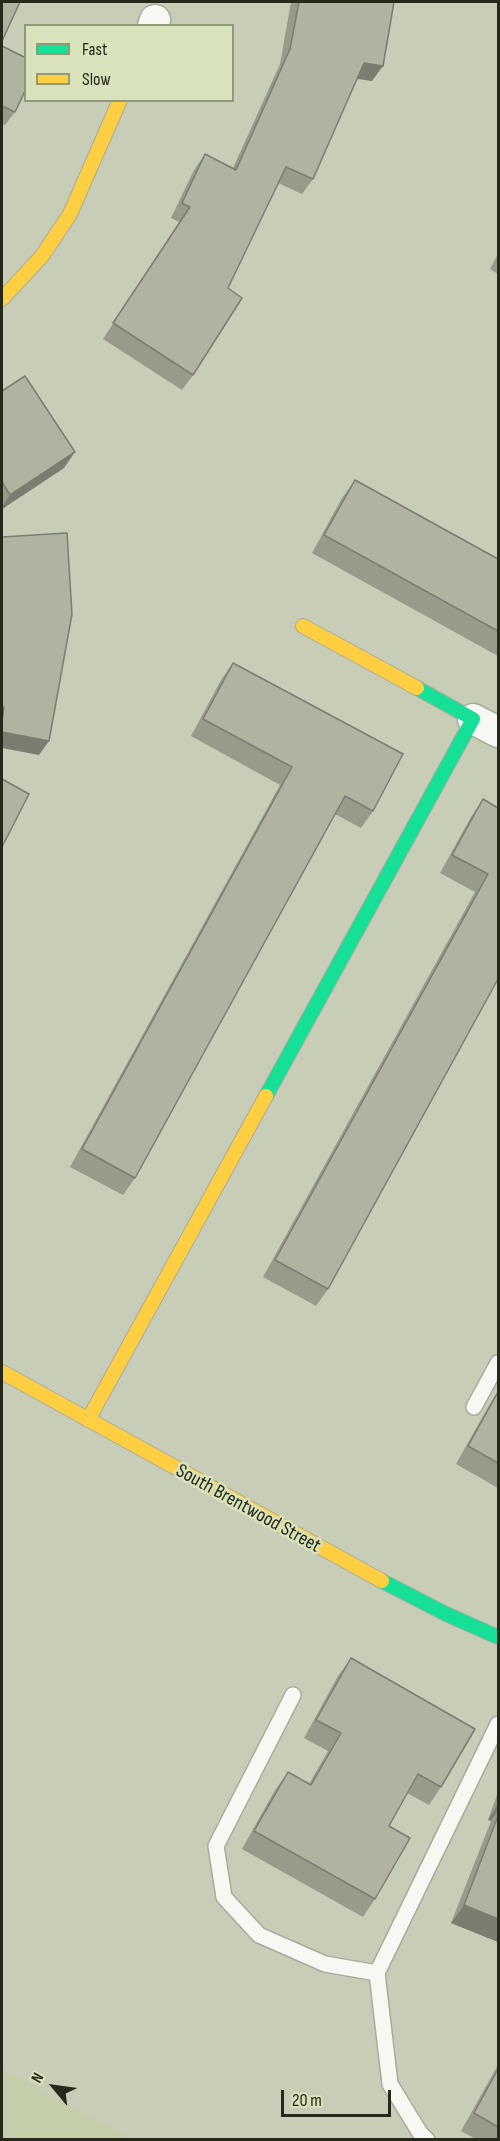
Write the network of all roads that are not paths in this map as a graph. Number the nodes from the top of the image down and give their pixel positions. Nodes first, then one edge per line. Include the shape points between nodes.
1 (119, 102) edge
2 (2, 299) edge
3 (303, 626) dead end
4 (486, 725) edge
5 (498, 1363) edge
6 (2, 1372) edge
7 (474, 1407) dead end
8 (88, 1420) junction
9 (498, 1637) edge
10 (293, 1695) dead end
11 (498, 1724) edge
12 (377, 1973) junction
13 (427, 2139) edge

1 - 2 street via 70,214 42,256
3 - 4 street
4 - 8 street
5 - 7 lane
6 - 8 street, South Brentwood Street
8 - 9 street, South Brentwood Street via 327,1552
10 - 12 lane via 216,1846 224,1897 259,1935 325,1965
11 - 12 lane
12 - 13 lane via 390,2084

